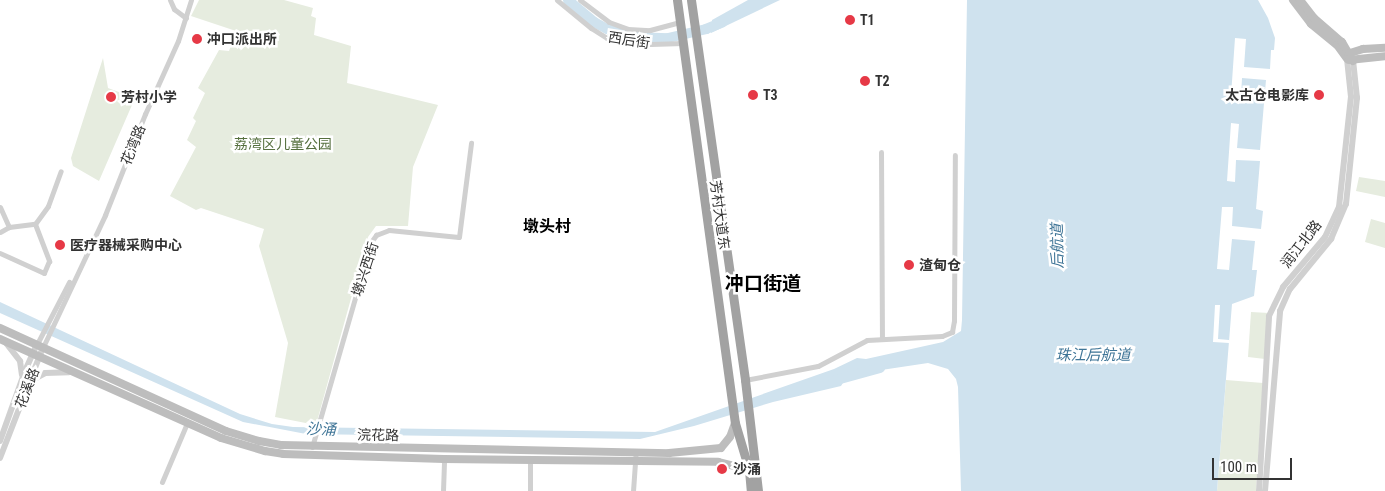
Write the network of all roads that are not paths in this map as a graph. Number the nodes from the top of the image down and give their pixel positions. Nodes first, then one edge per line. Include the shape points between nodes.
1 (170, 0) edge
2 (191, 0) edge
3 (557, 0) edge
4 (580, 0) edge
5 (677, 0) edge
6 (691, 0) edge
7 (1293, 0) edge
8 (1300, 0) edge
9 (186, 18) junction
10 (682, 34) junction
11 (1385, 48) edge
12 (1385, 56) edge
13 (1350, 58) junction
14 (471, 143) dead end
15 (881, 152) dead end
16 (955, 155) dead end
17 (61, 171) dead end
18 (0, 207) edge
19 (35, 224) junction
20 (9, 227) junction
21 (0, 232) edge
22 (0, 253) edge
23 (76, 271) junction
24 (0, 328) edge
25 (0, 339) edge
26 (882, 339) junction
27 (42, 342) junction
28 (36, 355) junction
29 (74, 372) junction
30 (22, 380) junction
31 (745, 380) junction
32 (28, 383) junction
33 (735, 420) junction
34 (187, 423) junction
35 (0, 440) edge
36 (313, 443) junction
37 (702, 450) junction
38 (636, 452) junction
39 (0, 458) edge
40 (444, 459) junction
41 (530, 461) junction
42 (636, 461) junction
43 (704, 462) junction
44 (749, 470) junction
45 (162, 482) dead end
46 (443, 491) edge
47 (530, 491) edge
48 (633, 491) edge
49 (751, 491) edge
50 (759, 491) edge
51 (1259, 491) edge
52 (1265, 491) edge

1 - 9 street via 177,12
2 - 9 street
3 - 10 street, 西后街 via 606,38 650,44
4 - 10 street via 609,22 628,29
5 - 10 highway, 芳村大道东
6 - 31 highway, 芳村大道东
7 - 13 main road via 1311,24
8 - 13 main road via 1314,18 1342,42
9 - 23 street, 花湾路 via 104,215
10 - 33 highway, 芳村大道东
11 - 13 main road via 1373,48
12 - 13 main road
13 - 51 street, 润江北路 via 1352,97 1339,207 1328,233 1283,287 1269,316
13 - 52 street, 润江北路 via 1357,98 1346,204 1331,239 1290,289 1280,311
14 - 36 street, 墩兴西街 via 459,237 389,230 376,235 371,242
15 - 26 street
16 - 26 street via 952,332 942,336
17 - 19 street via 48,206
18 - 20 street
19 - 20 street
19 - 22 street via 49,261 44,273
20 - 21 street
23 - 27 street, 花湾路 via 53,325
23 - 27 street, 花湾路 via 47,322
24 - 27 main road, 浣花路
25 - 28 main road, 浣花路
25 - 30 street via 20,361
26 - 31 street via 866,340 818,366
27 - 28 street, 花溪路
27 - 36 main road, 浣花路 via 226,431 259,442
28 - 29 main road, 浣花路
28 - 30 street, 花溪路
28 - 32 street, 花溪路
29 - 32 street via 53,371
29 - 34 main road, 浣花路
30 - 35 street, 花溪路
31 - 50 highway, 芳村大道东
32 - 39 street, 花溪路
33 - 37 main road, 浣花路 via 730,437 721,448
33 - 44 highway, 芳村大道东
34 - 40 main road, 浣花路 via 244,446 283,454
34 - 45 street
36 - 38 main road, 浣花路
37 - 38 main road, 浣花路
37 - 43 main road via 708,454
38 - 42 street
40 - 41 main road, 浣花路
40 - 46 street
41 - 42 main road, 浣花路
41 - 47 street
42 - 43 main road, 浣花路
42 - 48 street
43 - 44 main road, 浣花路 via 728,463
44 - 49 highway, 芳村大道东

